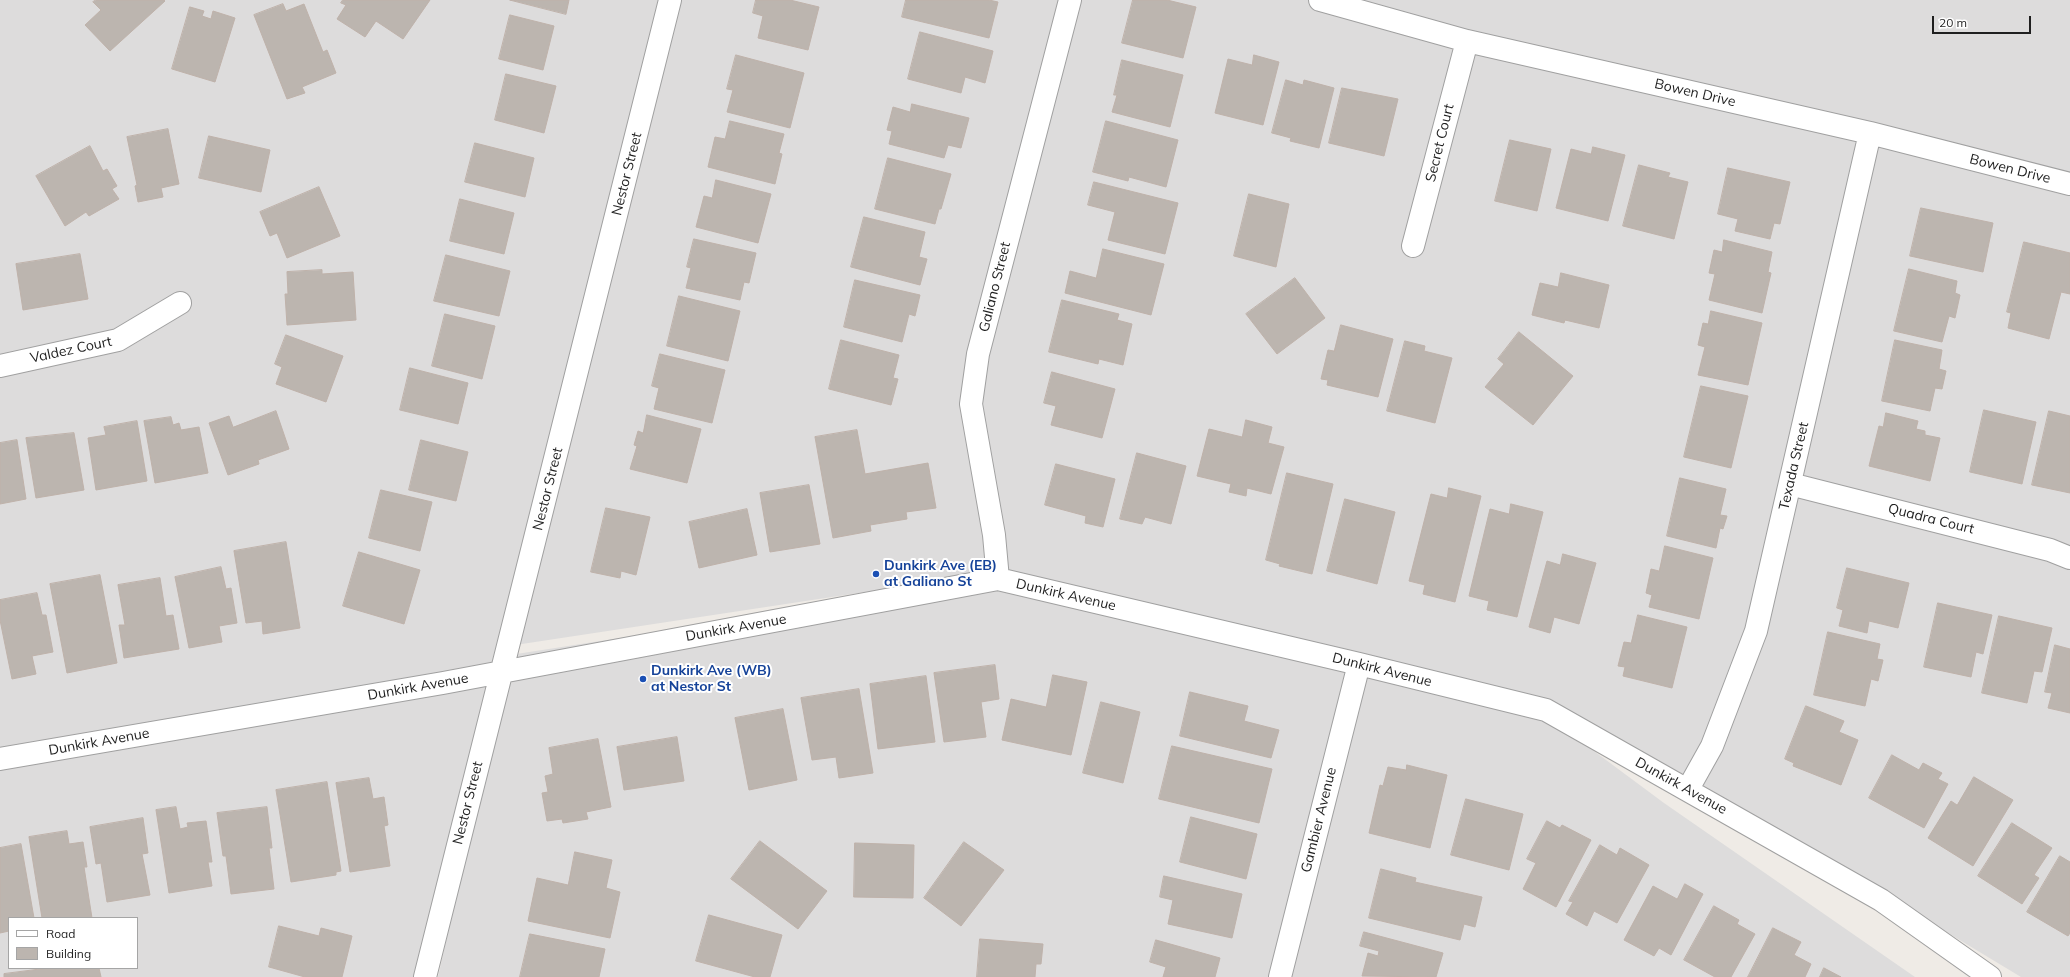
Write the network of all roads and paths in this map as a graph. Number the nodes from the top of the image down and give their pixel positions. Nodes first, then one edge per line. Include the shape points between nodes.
1 (670, 0) edge
2 (1070, 0) edge
3 (1320, 0) edge
4 (1467, 41) junction
5 (1870, 133) junction
6 (2070, 184) edge
7 (1413, 246) dead end
8 (180, 303) dead end
9 (0, 366) edge
10 (1790, 484) junction
11 (2070, 558) edge
12 (998, 580) junction
13 (1359, 664) junction
14 (501, 673) junction
15 (0, 759) edge
16 (1688, 789) junction
17 (425, 977) edge
18 (1280, 977) edge
19 (1990, 977) edge

1 - 14 street, Nestor Street
2 - 12 street, Galiano Street via 980,346 974,380 972,404 994,535
3 - 4 street, Bowen Drive
4 - 5 street, Bowen Drive
4 - 7 street, Secret Court
5 - 6 street, Bowen Drive
5 - 10 street, Texada Street
8 - 9 street, Valdez Court via 118,340
10 - 11 street, Quadra Court via 2050,550
10 - 16 street, Texada Street via 1756,631 1712,746
12 - 13 street, Dunkirk Avenue
12 - 14 street, Dunkirk Avenue
13 - 16 street, Dunkirk Avenue via 1546,710
13 - 18 street, Gambier Avenue
14 - 15 street, Dunkirk Avenue
14 - 17 street, Nestor Street
16 - 19 street, Dunkirk Avenue via 1881,900

